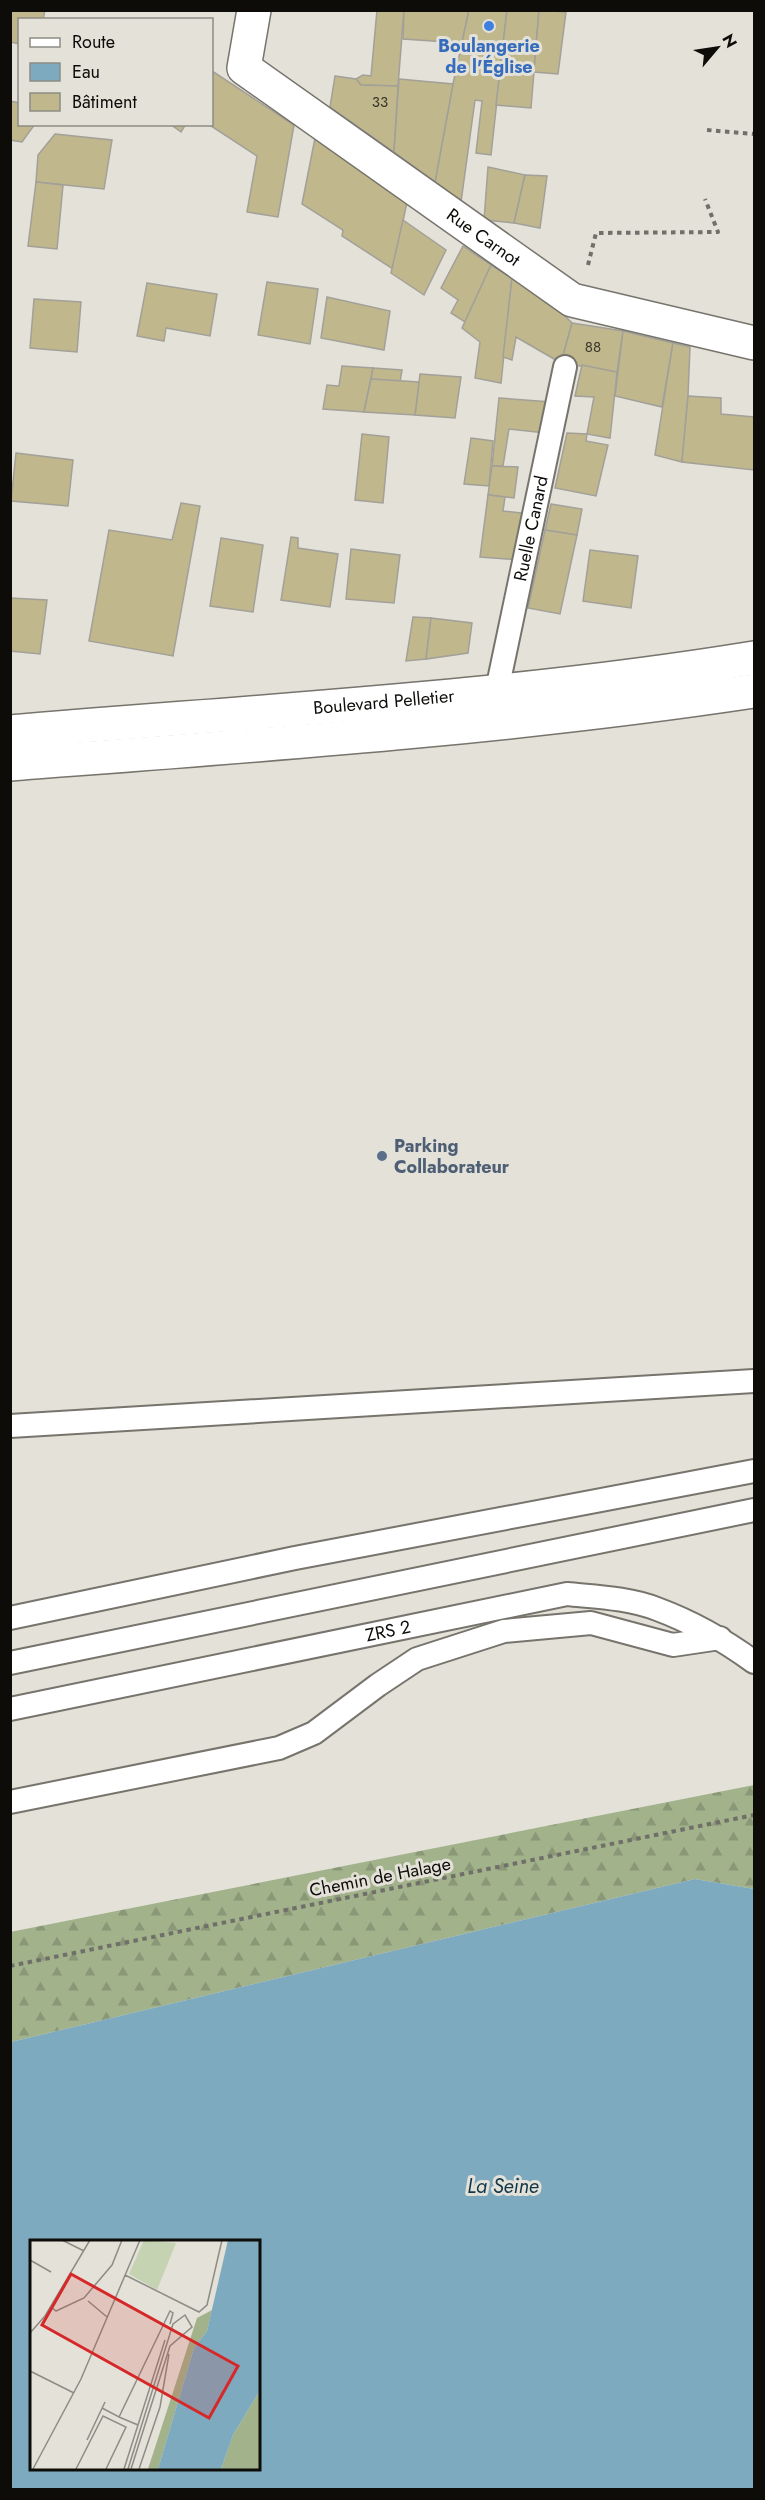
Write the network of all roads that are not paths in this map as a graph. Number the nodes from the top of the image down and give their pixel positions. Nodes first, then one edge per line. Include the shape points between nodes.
1 (254, 10) edge
2 (754, 343) edge
3 (565, 366) dead end
4 (754, 658) edge
5 (497, 690) junction
6 (754, 691) edge
7 (10, 732) edge
8 (10, 764) edge
9 (754, 1381) edge
10 (10, 1425) edge
11 (754, 1471) edge
12 (754, 1510) edge
13 (10, 1618) edge
14 (720, 1638) junction
15 (754, 1662) edge
16 (10, 1663) edge
17 (10, 1709) edge
18 (10, 1802) edge

1 - 2 main road, Rue Carnot via 244,68 572,300
3 - 5 lane, Ruelle Canard
4 - 5 main road, Boulevard Pelletier
5 - 7 main road, Boulevard Pelletier
6 - 8 main road, Boulevard Pelletier via 333,739
9 - 10 lane
11 - 13 lane via 295,1558
12 - 16 lane
14 - 15 lane, ZRS 2
14 - 17 lane, ZRS 2 via 656,1609 567,1594
14 - 18 lane via 673,1645 591,1623 504,1631 417,1659 314,1733 279,1748

